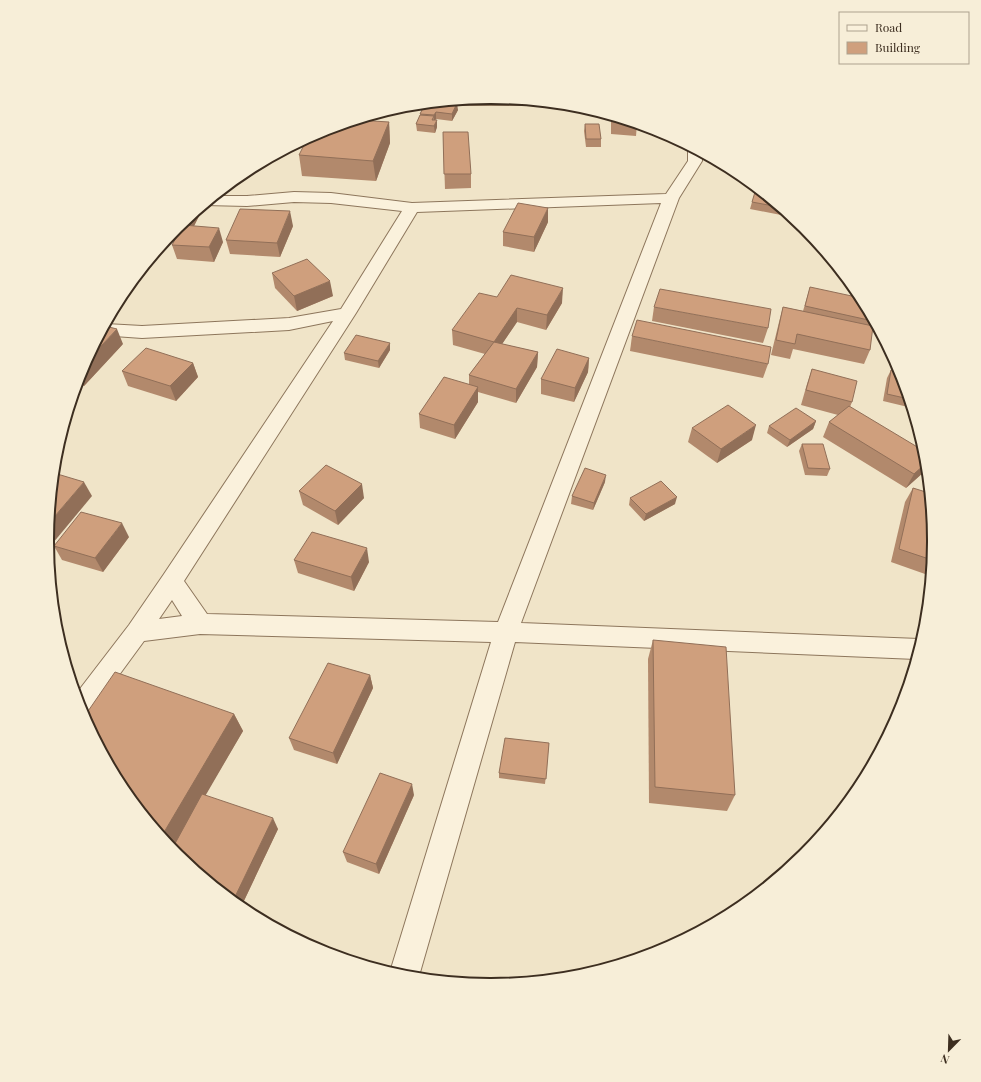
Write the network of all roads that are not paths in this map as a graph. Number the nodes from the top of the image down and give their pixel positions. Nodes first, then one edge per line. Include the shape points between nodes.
1 (695, 156) edge
2 (671, 198) junction
3 (218, 201) edge
4 (412, 208) junction
5 (347, 313) junction
6 (289, 324) junction
7 (108, 330) edge
8 (326, 345) junction
9 (172, 581) junction
10 (200, 624) junction
11 (137, 632) junction
12 (506, 632) junction
13 (913, 649) edge
14 (85, 702) edge
15 (406, 969) edge

1 - 2 street via 695,161
2 - 4 street
2 - 12 street
3 - 4 street via 331,198
4 - 5 street
5 - 6 street
5 - 8 street
6 - 7 street via 142,332
6 - 8 street
8 - 9 street
9 - 10 street
9 - 11 street
10 - 11 street
10 - 12 street
11 - 14 street
12 - 13 street
12 - 15 street

